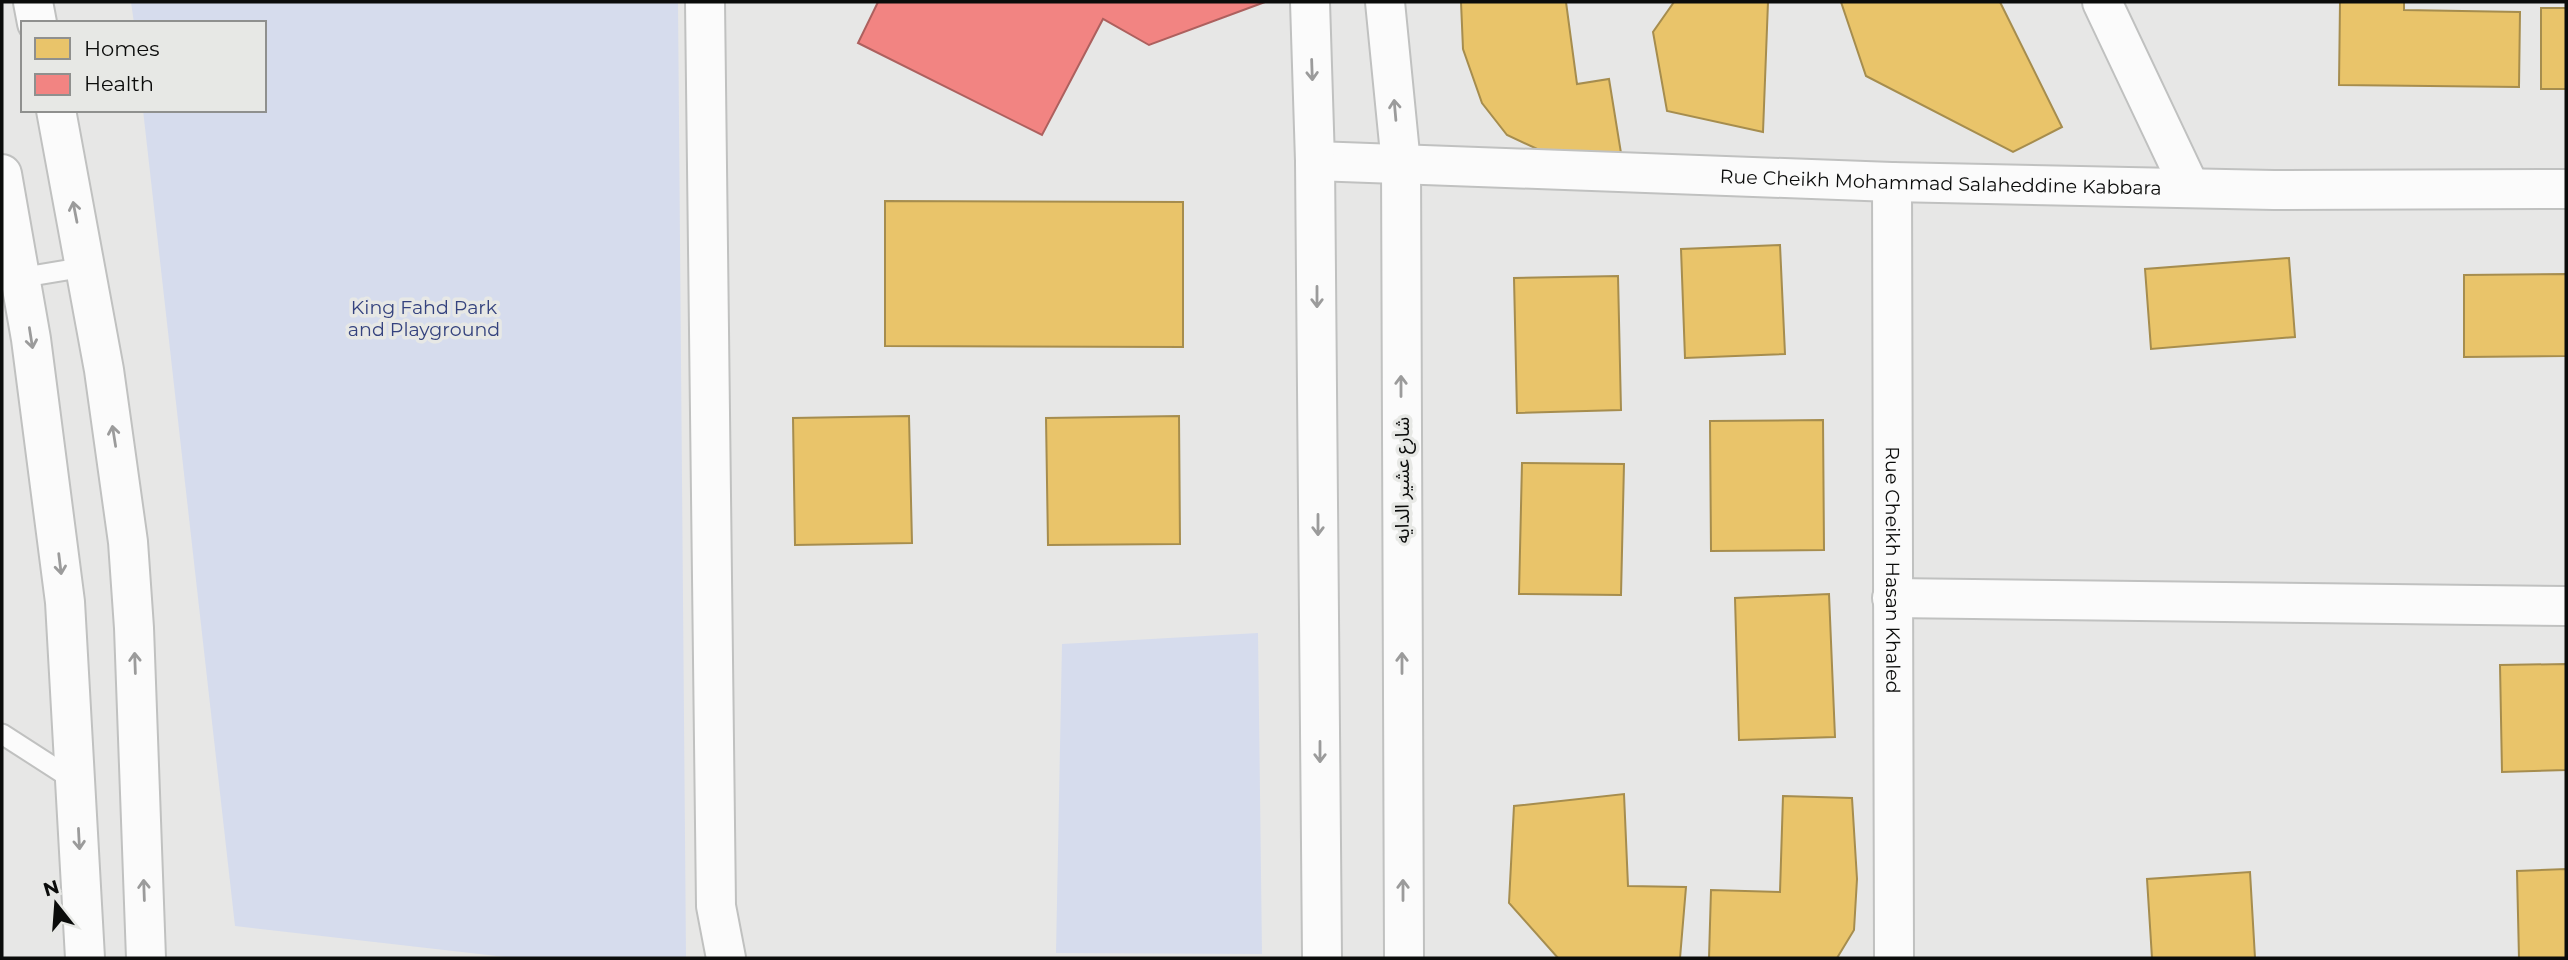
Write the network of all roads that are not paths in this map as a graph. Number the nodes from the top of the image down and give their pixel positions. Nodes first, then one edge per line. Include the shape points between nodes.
1 (33, 2) edge
2 (705, 2) edge
3 (1310, 2) edge
4 (1385, 2) edge
5 (2102, 2) edge
6 (37, 21) edge
7 (56, 112) edge
8 (1315, 161) junction
9 (1401, 164) junction
10 (2, 174) edge
11 (1892, 182) junction
12 (2190, 188) junction
13 (2566, 189) edge
14 (85, 267) junction
15 (11, 279) edge
16 (1892, 598) junction
17 (2566, 606) edge
18 (2, 734) edge
19 (76, 782) junction
20 (716, 906) junction
21 (85, 958) edge
22 (146, 958) edge
23 (709, 958) edge
24 (726, 958) edge
25 (1322, 958) edge
26 (1404, 958) edge
27 (1894, 958) edge

1 - 6 street
2 - 20 street
3 -> 8 street
9 -> 4 street, شارع عشير الدايه
5 - 12 street
14 -> 7 street
8 - 9 street, Rue Cheikh Mohammad Salaheddine Kabbara
8 -> 25 street
9 - 11 street, Rue Cheikh Mohammad Salaheddine Kabbara
26 -> 9 street, شارع عشير الدايه
10 - 15 street
11 - 12 street, Rue Cheikh Mohammad Salaheddine Kabbara
11 - 16 street, Rue Cheikh Hasan Khaled
12 - 13 street, Rue Cheikh Mohammad Salaheddine Kabbara
14 - 15 lane
22 -> 14 street via 128,542
15 -> 19 street via 44,430 65,602
16 - 17 street
16 - 27 street, Rue Cheikh Hasan Khaled
18 - 19 lane
19 -> 21 street
20 - 23 street
20 - 24 street

